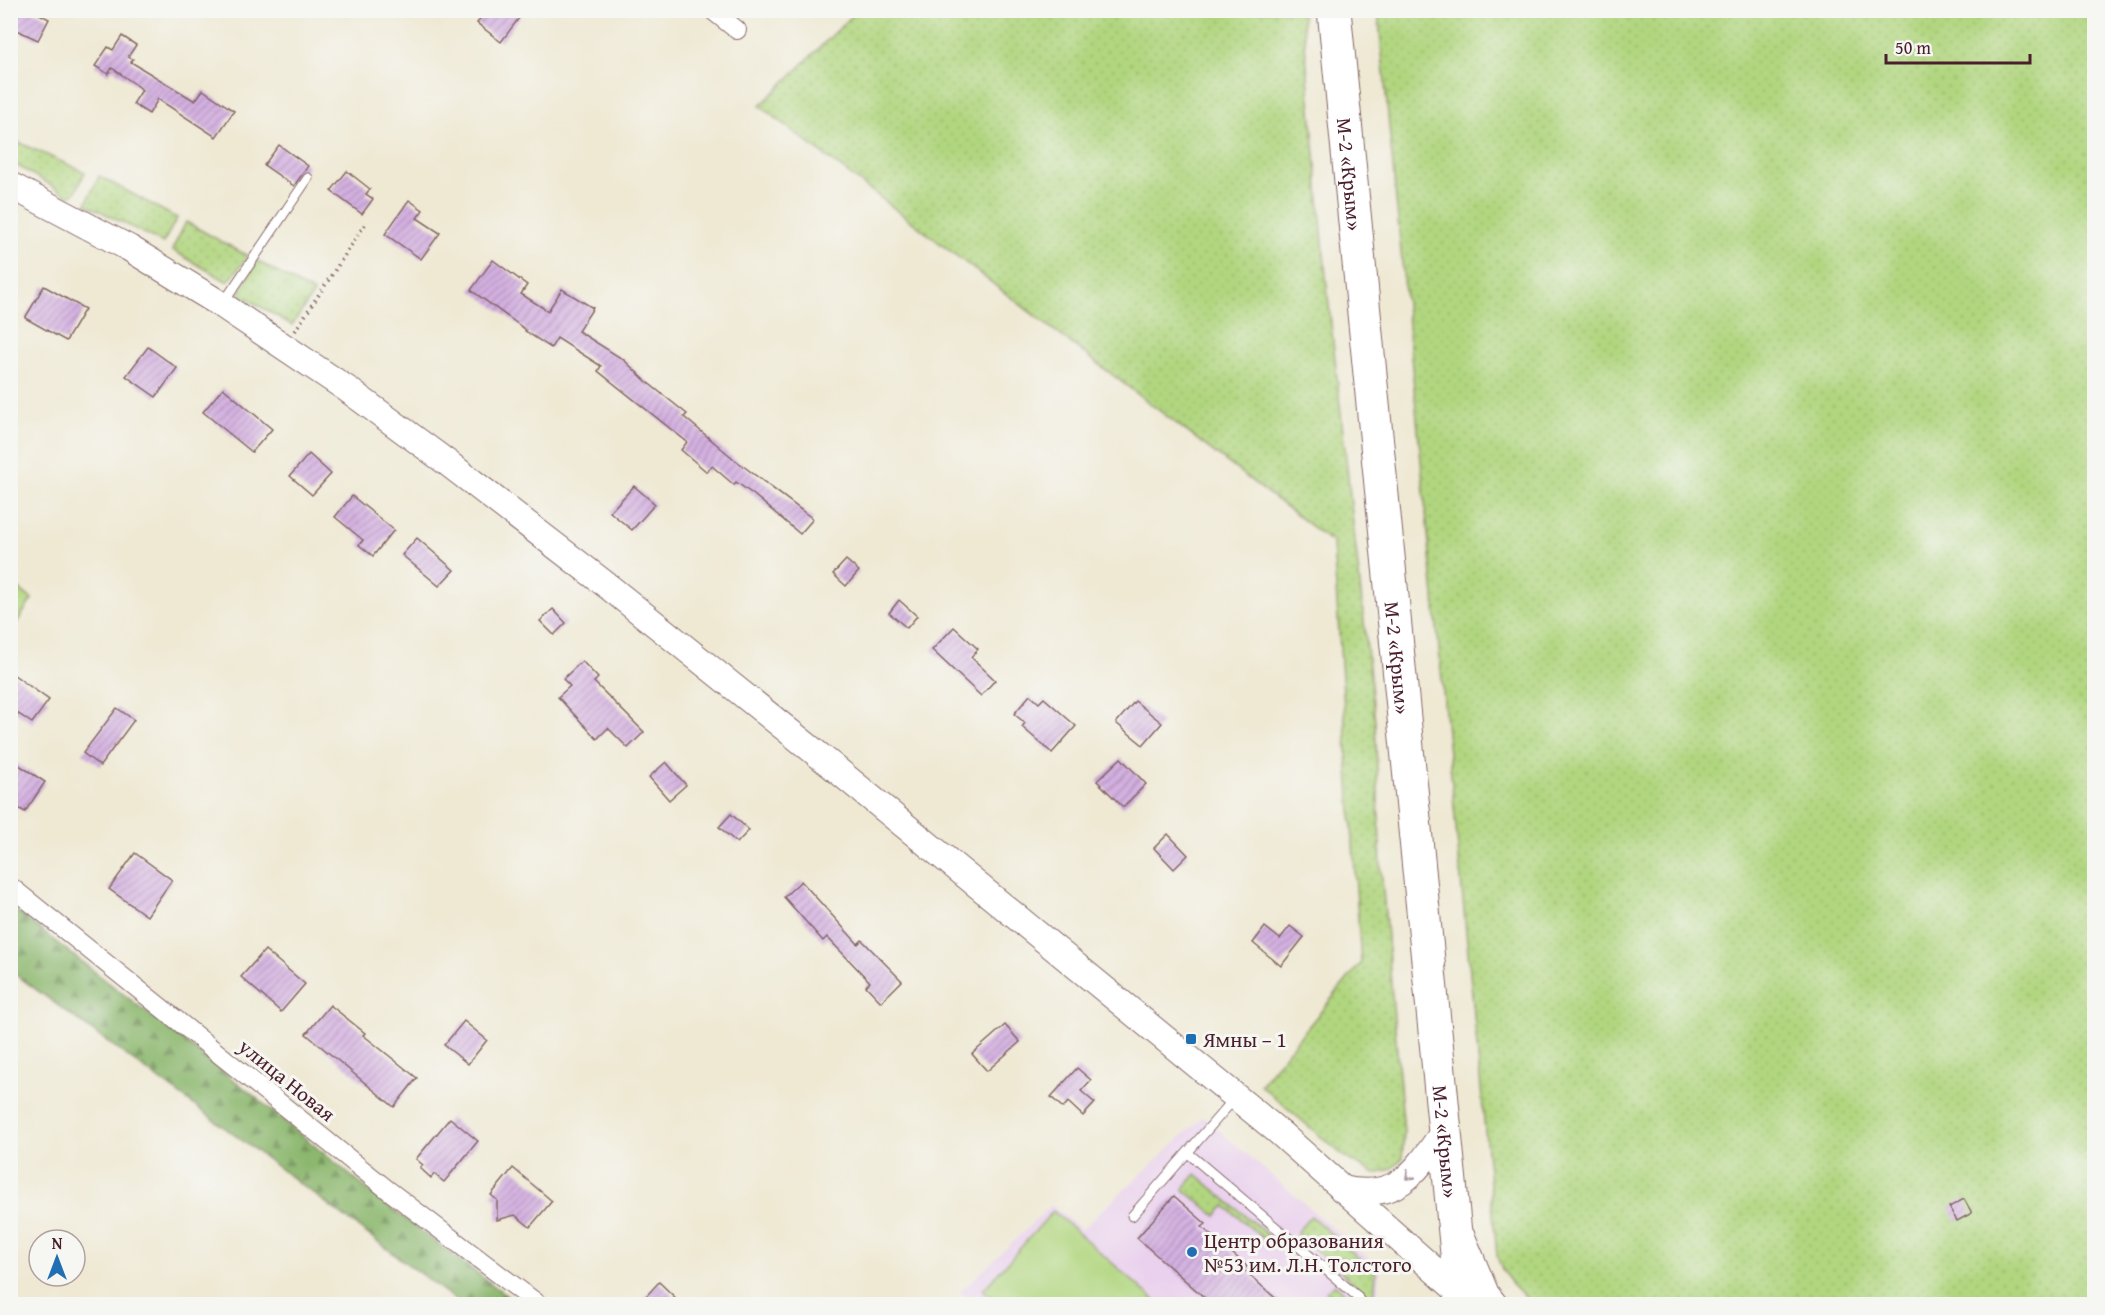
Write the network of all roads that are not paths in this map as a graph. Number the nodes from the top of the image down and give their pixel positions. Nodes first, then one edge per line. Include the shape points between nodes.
1 (712, 10) edge
2 (1334, 10) edge
3 (737, 30) dead end
4 (308, 178) dead end
5 (10, 185) edge
6 (222, 305) junction
7 (10, 886) edge
8 (1235, 1098) junction
9 (1445, 1130) junction
10 (1188, 1153) junction
11 (1342, 1189) junction
12 (1132, 1216) dead end
13 (1454, 1218) junction
14 (1466, 1301) edge
15 (538, 1305) edge
16 (1361, 1305) edge
17 (1494, 1305) edge

1 - 3 street
2 - 9 highway, М-2 «Крым»
4 - 6 lane
5 - 6 main road via 129,248
6 - 8 main road via 449,464 637,609
7 - 15 street, улица Новая via 388,1190
8 - 10 lane
8 - 11 main road
9 -> 11 main road via 1421,1164 1395,1187 1367,1193
9 - 13 highway, М-2 «Крым»
10 - 12 lane
10 - 16 lane via 1356,1296
11 - 14 main road
13 - 14 highway, М-2 «Крым»
13 - 17 main road

